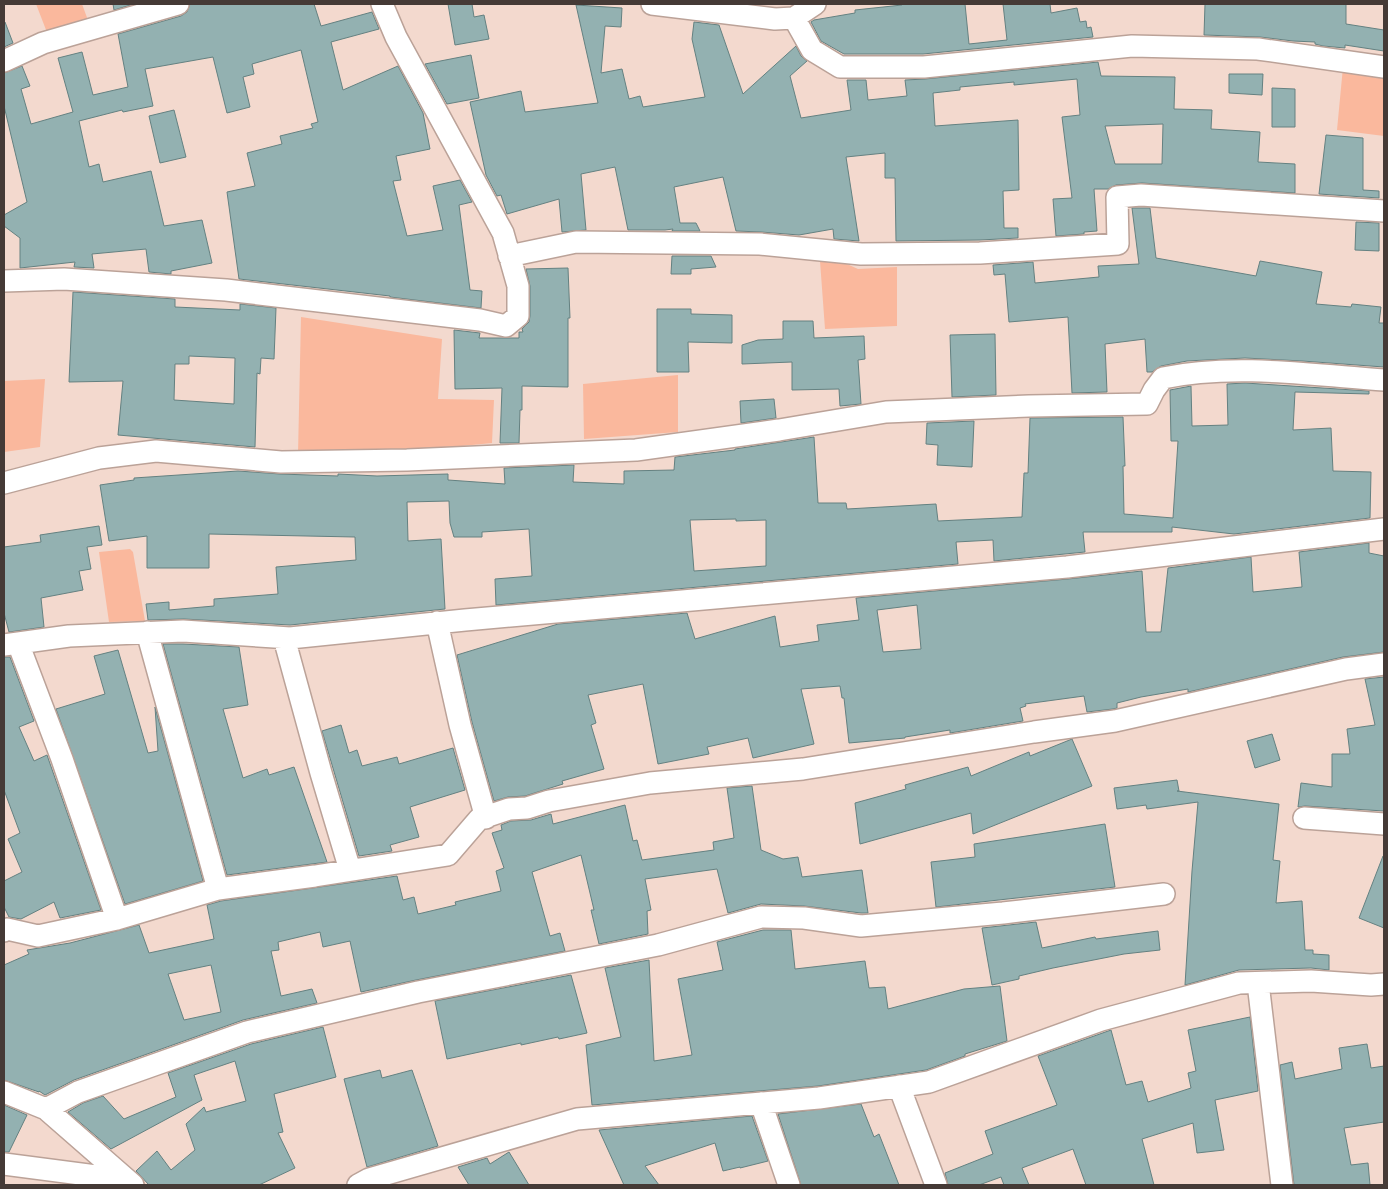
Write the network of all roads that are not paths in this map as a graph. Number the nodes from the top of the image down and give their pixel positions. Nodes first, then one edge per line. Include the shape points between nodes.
1 (178, 4) edge
2 (382, 4) edge
3 (652, 4) edge
4 (815, 4) edge
5 (794, 18) junction
6 (4, 61) edge
7 (1384, 67) edge
8 (1384, 211) edge
9 (509, 256) junction
10 (4, 281) edge
11 (1384, 380) edge
12 (4, 483) edge
13 (1384, 529) edge
14 (437, 622) junction
15 (147, 632) junction
16 (284, 638) junction
17 (11, 644) edge
18 (1384, 664) edge
19 (486, 818) junction
20 (1304, 818) dead end
21 (1384, 824) edge
22 (350, 870) junction
23 (218, 889) junction
24 (1164, 894) dead end
25 (117, 919) junction
26 (5, 927) edge
27 (1258, 983) junction
28 (1384, 984) edge
29 (899, 1086) junction
30 (4, 1092) edge
31 (761, 1103) junction
32 (46, 1109) junction
33 (4, 1164) edge
34 (113, 1185) edge
35 (133, 1185) edge
36 (358, 1185) edge
37 (789, 1185) edge
38 (936, 1185) edge
39 (1282, 1185) edge

1 - 6 street via 43,43
2 - 9 street via 396,37 504,233
3 - 5 street via 774,19
4 - 5 street
5 - 7 street via 812,50 840,67 924,68 1132,46 1258,49
8 - 9 street via 1141,195 1117,197 1118,244 980,253 861,254 760,244 576,242
9 - 10 street via 518,286 518,316 506,326 480,320 226,290 64,279
11 - 12 street via 1258,371 1185,373 1163,378 1147,404 886,412 626,451 281,462 156,451 99,458
13 - 14 street via 1067,567
14 - 16 street
14 - 19 street
15 - 16 street via 183,631
15 - 17 street via 69,636
15 - 23 street
16 - 22 street
17 - 25 street via 62,759
18 - 19 street via 1346,669 1115,721 803,769 650,783 509,809
19 - 22 street via 479,819 448,855
20 - 21 street
22 - 23 street
23 - 25 street
24 - 32 street via 861,926 804,918 761,917 658,945 418,992 247,1032 78,1092
25 - 26 street via 38,936
27 - 28 street
27 - 29 street via 1239,983 1101,1020 929,1082
27 - 39 street
29 - 31 street
29 - 38 street
30 - 32 street
31 - 36 street via 576,1119 369,1179
31 - 37 street
32 - 35 street
33 - 34 street via 96,1176

